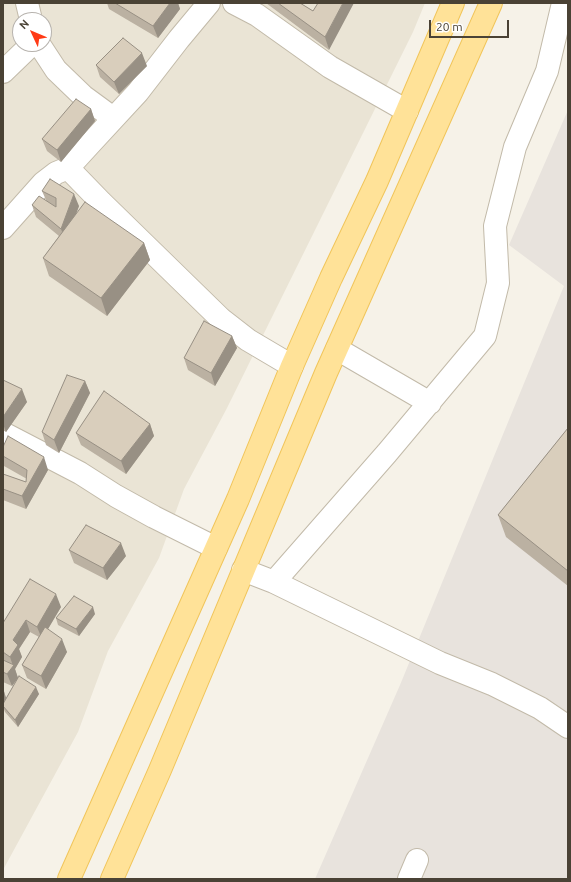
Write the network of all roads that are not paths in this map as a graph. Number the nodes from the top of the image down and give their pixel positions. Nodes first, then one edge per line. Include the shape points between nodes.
1 (209, 3) edge
2 (234, 3) edge
3 (453, 3) edge
4 (491, 3) edge
5 (563, 3) edge
6 (24, 52) edge
7 (44, 52) edge
8 (3, 72) edge
9 (407, 111) junction
10 (113, 118) junction
11 (68, 168) junction
12 (3, 228) edge
13 (337, 349) junction
14 (292, 366) junction
15 (430, 403) junction
16 (3, 433) edge
17 (216, 548) junction
18 (243, 570) junction
19 (274, 582) junction
20 (568, 727) edge
21 (69, 879) edge
22 (112, 879) edge

1 - 10 street via 138,92
2 - 9 street via 257,15 330,67
3 - 9 main road
4 - 13 main road
5 - 15 street via 547,71 516,148 496,226 498,283 485,336
6 - 8 street
7 - 10 street via 56,70 83,96
9 - 14 main road
10 - 11 street
11 - 12 street via 43,183
11 - 14 street via 221,319 248,340
13 - 15 street
13 - 18 main road
14 - 17 main road
15 - 19 street
16 - 17 street via 80,473 154,517
17 - 21 main road
18 - 19 street
18 - 22 main road
19 - 20 street via 440,663 492,684 540,708

